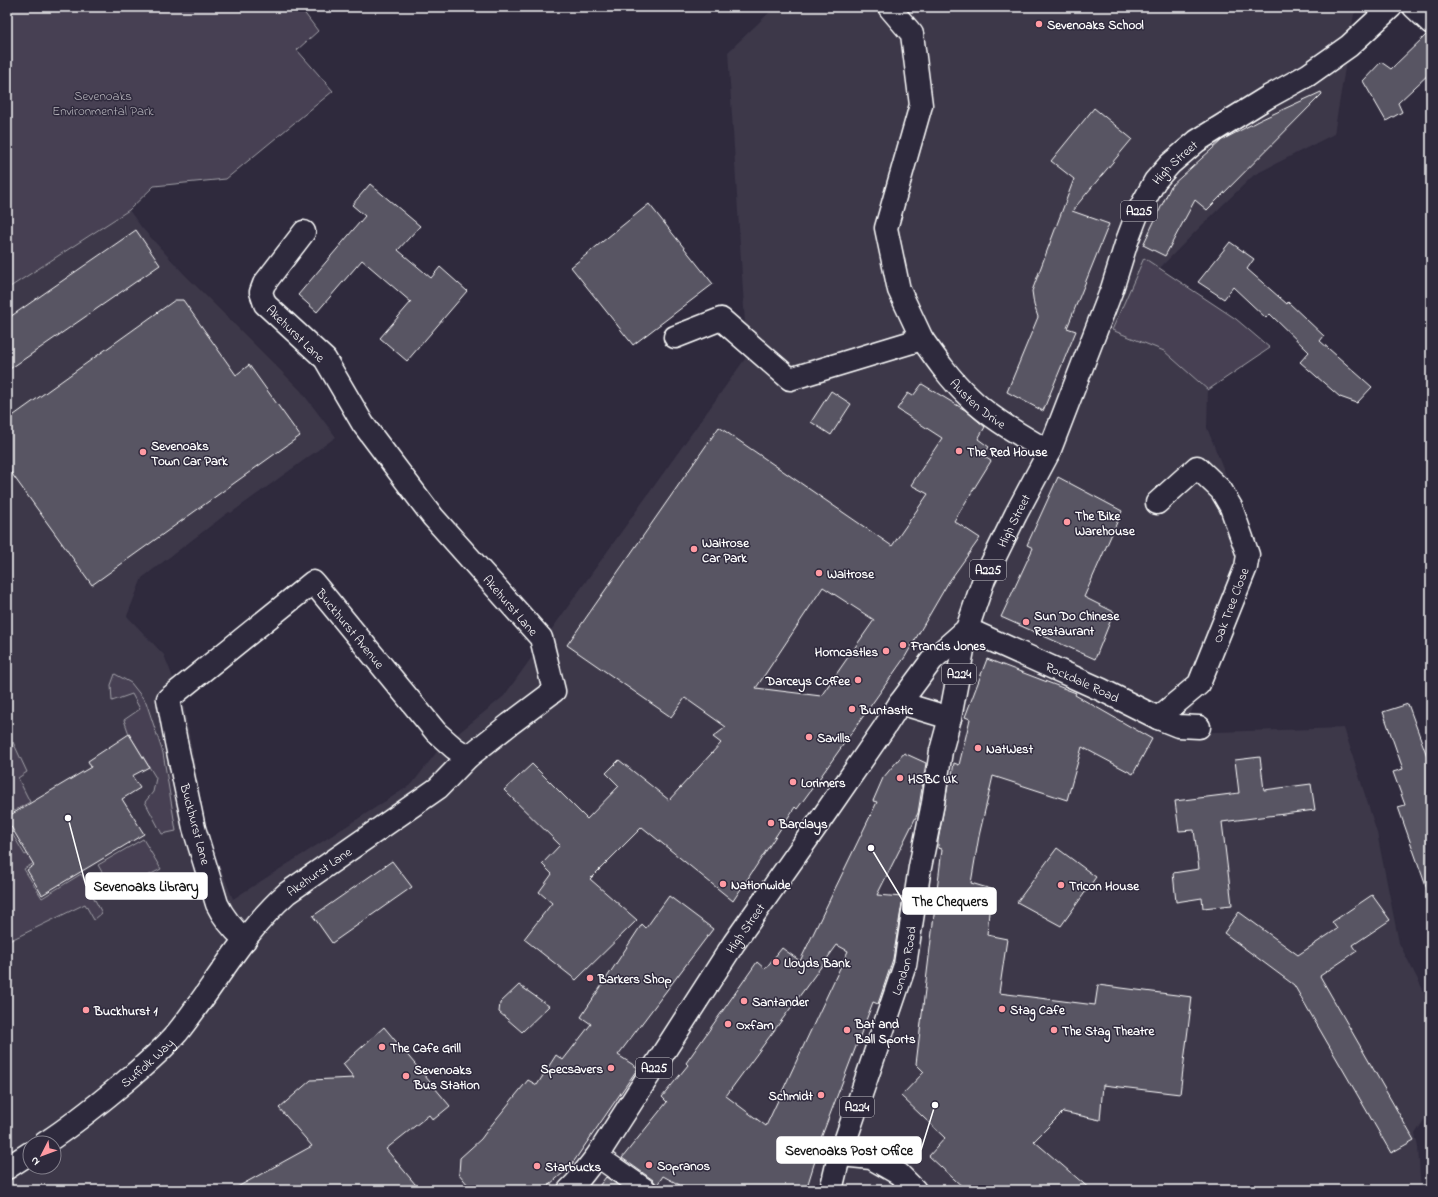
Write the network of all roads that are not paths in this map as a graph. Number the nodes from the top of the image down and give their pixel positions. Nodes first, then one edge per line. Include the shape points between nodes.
1 (890, 7) edge
2 (1391, 7) edge
3 (1414, 7) edge
4 (1431, 23) edge
5 (304, 232) dead end
6 (675, 337) dead end
7 (922, 339) junction
8 (1049, 452) junction
9 (1157, 503) dead end
10 (967, 629) junction
11 (168, 699) joint
12 (900, 703) junction
13 (950, 718) junction
14 (1158, 718) junction
15 (1199, 727) dead end
16 (468, 758) junction
17 (245, 940) junction
18 (228, 963) joint
19 (56, 1135) edge
20 (841, 1155) junction
21 (597, 1156) junction
22 (22, 1158) edge
23 (7, 1168) edge
24 (569, 1190) edge
25 (646, 1190) edge
26 (831, 1190) edge
27 (915, 1190) edge

1 - 7 street, Austen Drive via 912,34 921,105 886,228 899,290
2 - 8 street, High Street / A225 via 1349,46 1308,75 1197,141 1155,181 1138,212 1112,289
3 - 4 street
5 - 16 street, Akehurst Lane via 264,284 261,292 265,304 325,359 363,424 433,517 540,638 554,691
6 - 7 street via 721,320 790,379
7 - 8 street, Austen Drive via 947,374 969,397 1009,428
8 - 10 street, High Street / A225 via 984,579
9 - 14 street, Oak Tree Close via 1197,467 1220,490 1231,507 1248,555 1246,567 1199,684
10 - 12 street, High Street / A225 via 932,660
10 - 13 street, London Road / A224
10 - 14 street, Rockdale Road
11 - 16 street, Buckhurst Avenue via 313,582 436,732
11 - 17 street, Buckhurst Lane via 194,828 217,904 232,928
12 - 13 street
12 - 21 street, High Street / A225 via 734,943
13 - 20 street, London Road / A224 via 941,751 905,965
14 - 15 street, Rockdale Road via 1178,726
16 - 17 street, Akehurst Lane via 426,797 287,893
17 - 18 street, Akehurst Lane
18 - 19 street, Suffolk Way via 177,1033 144,1067
20 - 26 street, London Road / A224
20 - 27 street via 871,1158 899,1174
21 - 24 street, High Street / A225
21 - 25 street
22 - 23 street

